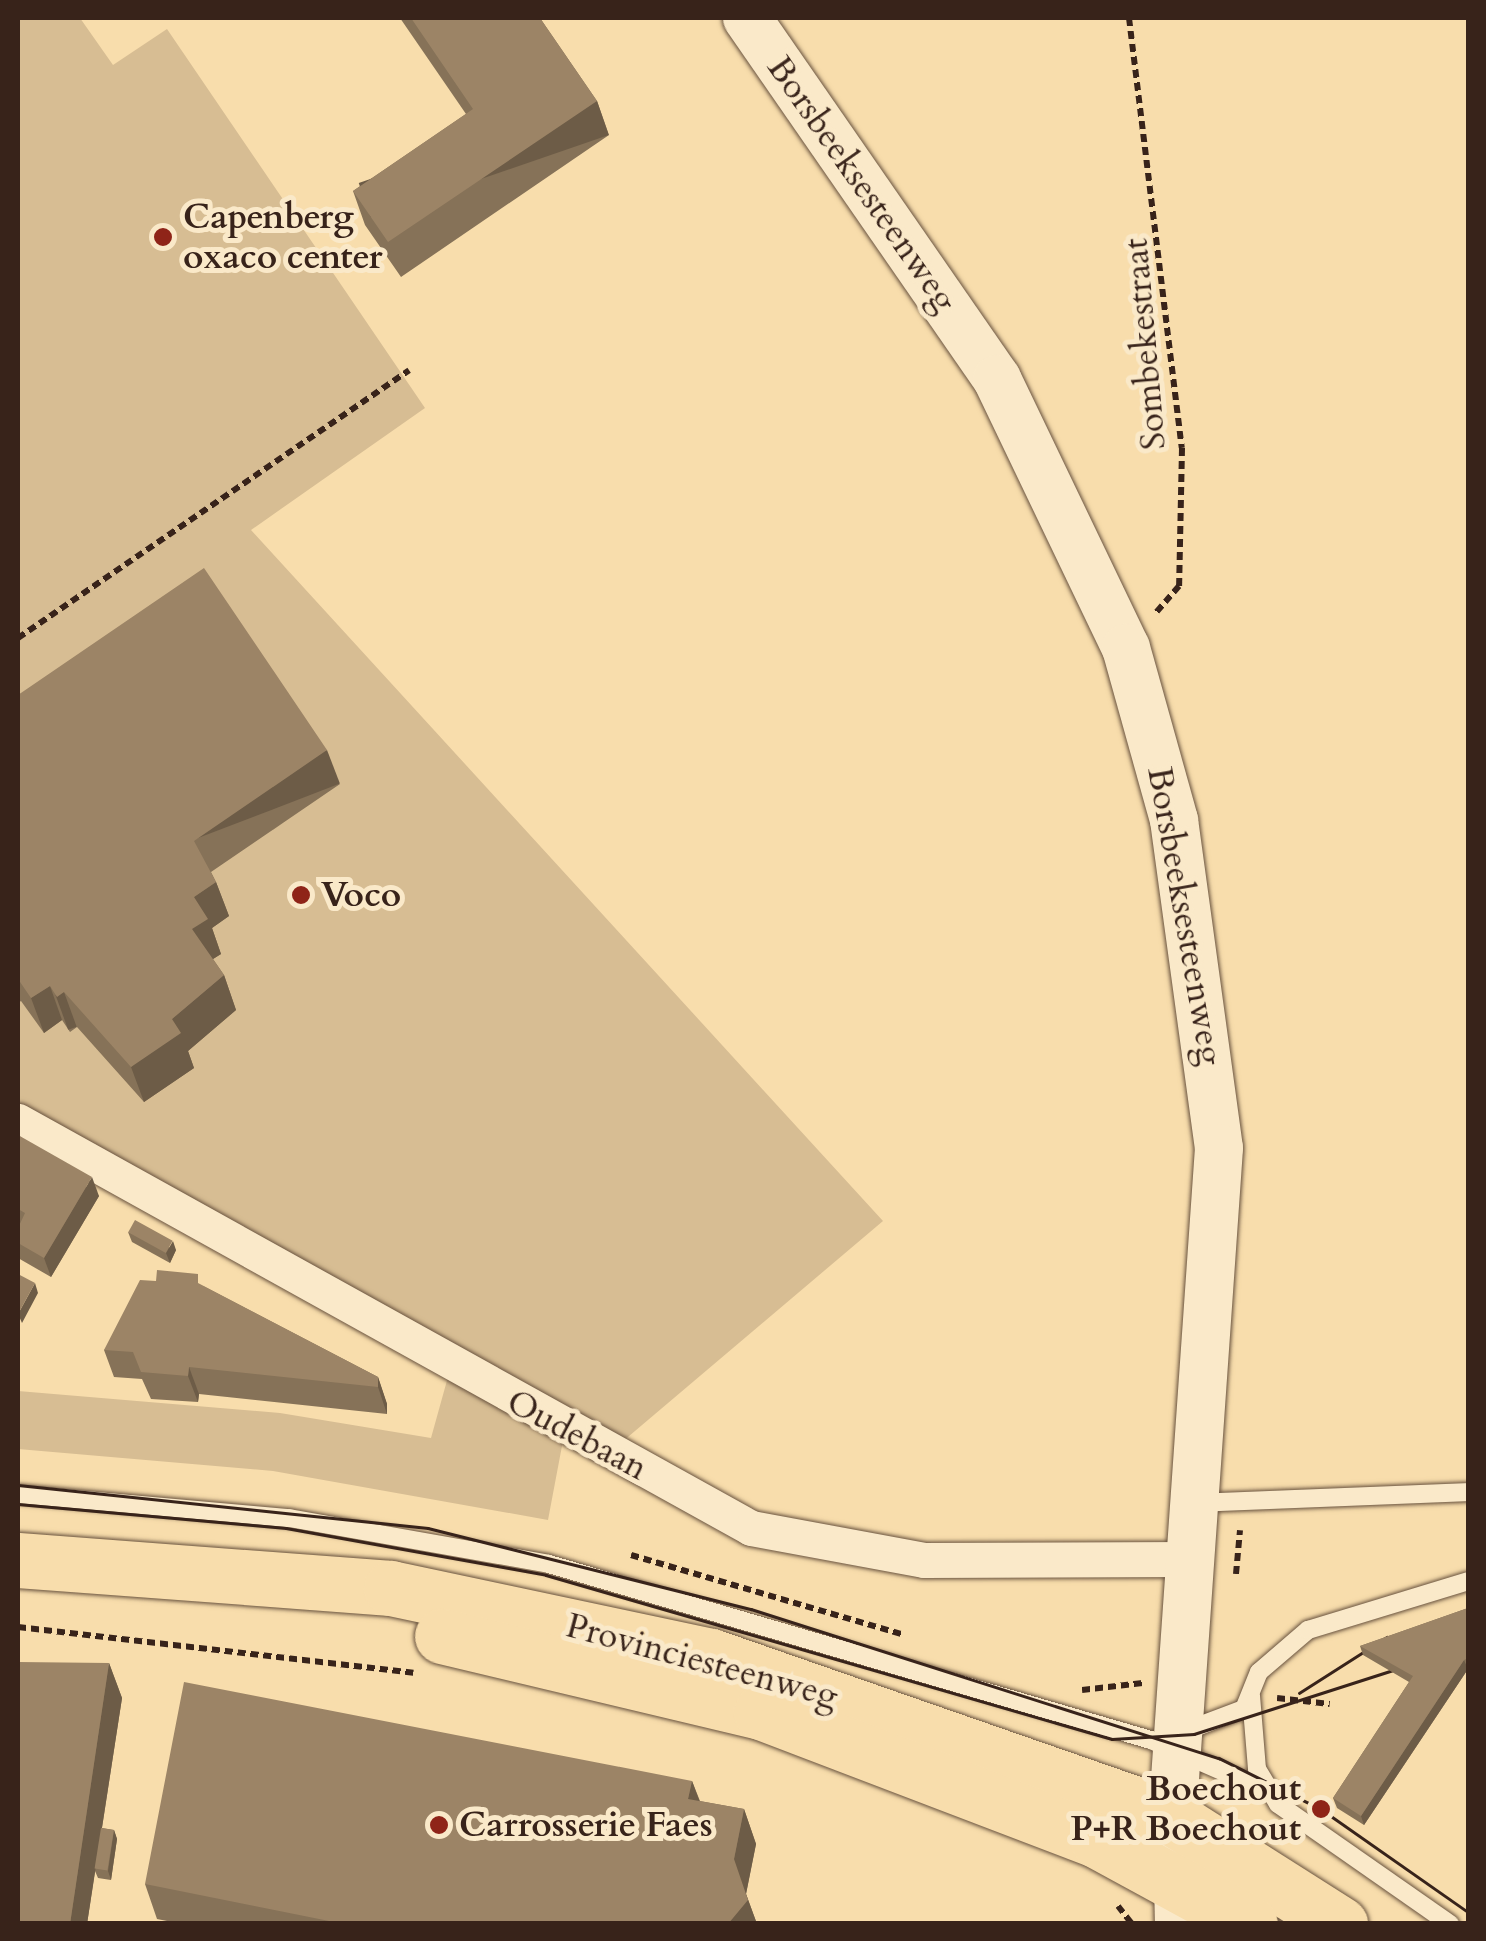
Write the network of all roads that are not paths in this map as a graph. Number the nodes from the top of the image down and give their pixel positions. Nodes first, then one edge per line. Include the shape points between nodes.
1 (746, 18) edge
2 (18, 1120) edge
3 (1468, 1492) edge
4 (18, 1494) edge
5 (1197, 1503) junction
6 (1191, 1559) junction
7 (18, 1560) edge
8 (1468, 1581) edge
9 (18, 1582) edge
10 (1251, 1695) junction
11 (1161, 1739) junction
12 (1265, 1790) junction
13 (1168, 1814) junction
14 (1172, 1908) edge
15 (1250, 1924) edge
16 (1340, 1924) edge
17 (1450, 1924) edge

1 - 5 street, Borsbeeksesteenweg via 997,379 1126,648 1174,820 1219,1148
2 - 6 street, Oudebaan via 751,1528 924,1560
3 - 5 lane
4 - 11 lane via 289,1518 550,1564
5 - 6 street, Borsbeeksesteenweg
6 - 11 street, Borsbeeksesteenweg
7 - 13 main road, Provinciesteenweg via 311,1578 616,1632 813,1688
8 - 10 lane via 1308,1630 1279,1648
9 - 14 main road, Provinciesteenweg via 400,1628 691,1692 1005,1804
10 - 11 lane via 1232,1716
10 - 12 lane
11 - 12 lane
11 - 13 street, Borsbeeksesteenweg
12 - 17 lane
13 - 14 street, Borsbeeksesteenweg
13 - 16 main road, Provinciesteenweg
14 - 15 main road, Provinciesteenweg

